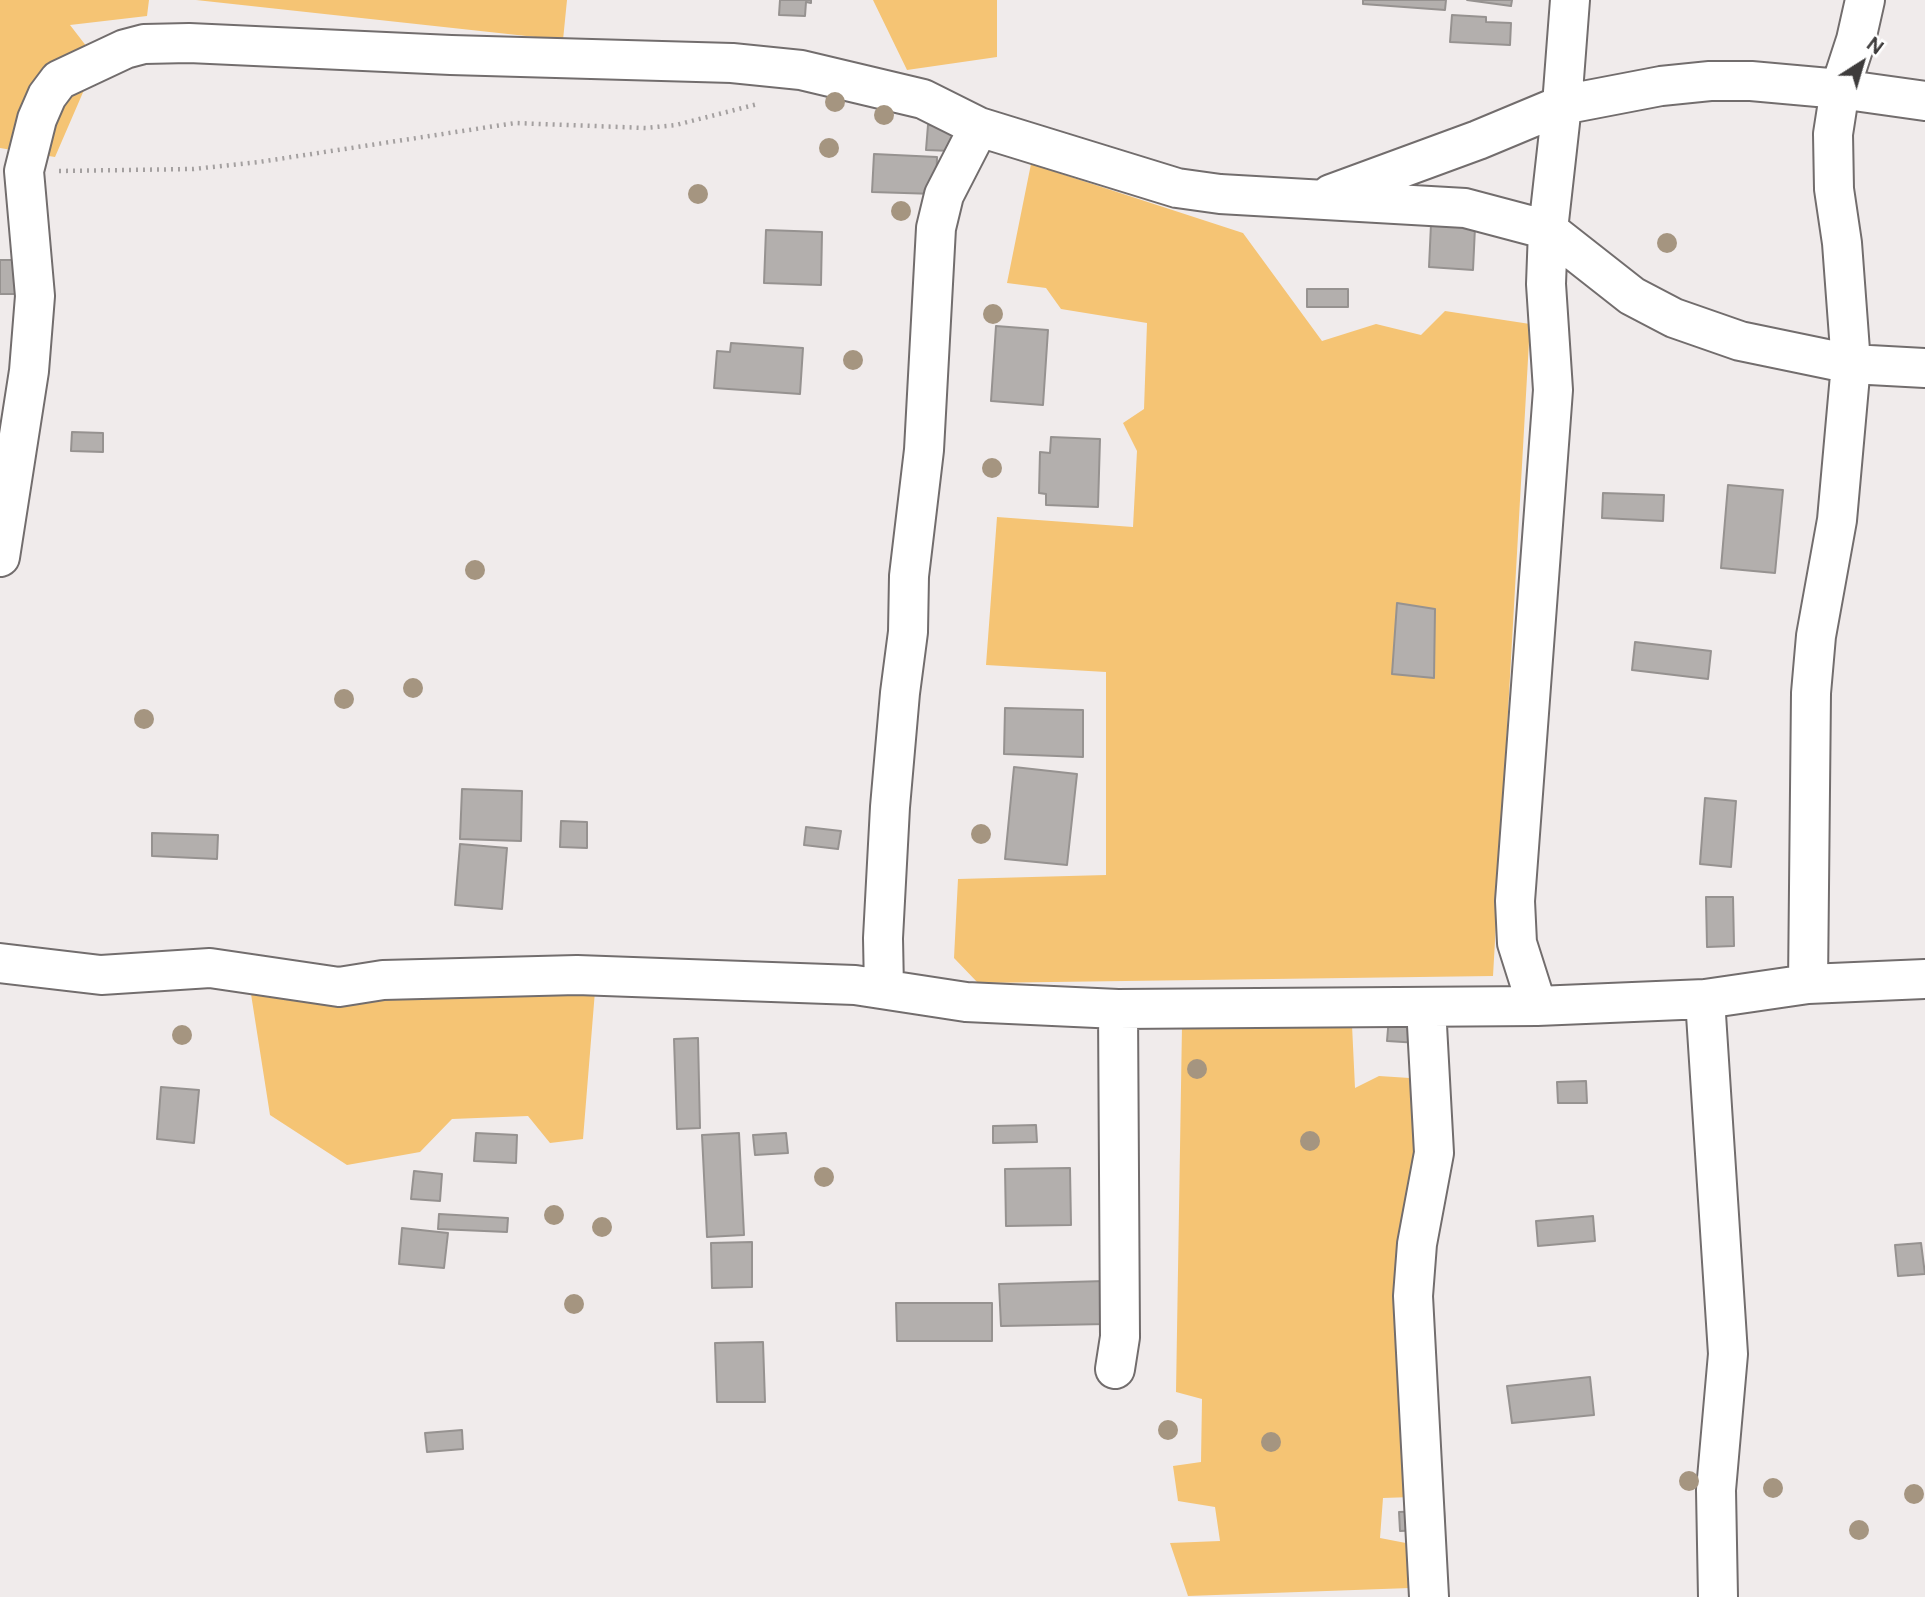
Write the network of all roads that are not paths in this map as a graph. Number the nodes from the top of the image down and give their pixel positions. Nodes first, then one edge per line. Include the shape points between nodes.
1 (1570, 0) edge
2 (1865, 0) edge
3 (1840, 89) junction
4 (1925, 101) edge
5 (1562, 105) junction
6 (979, 127) junction
7 (12, 169) edge
8 (1317, 200) junction
9 (1548, 230) junction
10 (1851, 364) junction
11 (1925, 368) edge
12 (0, 557) edge
13 (0, 963) edge
14 (1925, 979) edge
15 (1808, 984) junction
16 (884, 989) junction
17 (1705, 999) junction
18 (1537, 1006) junction
19 (1426, 1007) junction
20 (1118, 1009) junction
21 (1115, 1369) dead end
22 (1429, 1597) edge
23 (1718, 1597) edge

1 - 5 street
2 - 3 street
3 - 4 street
3 - 5 street via 1710,81
3 - 10 street via 1833,134 1834,189
5 - 8 street
5 - 9 street
6 - 7 street via 923,99 801,69 144,44 59,79
6 - 8 street via 1178,188
6 - 16 street via 944,195 936,228 924,450 890,807
7 - 12 street via 35,296 29,371
8 - 9 street via 1465,208
9 - 10 street via 1632,296 1674,318 1740,341
9 - 18 street via 1546,284 1553,390 1515,901 1517,943
10 - 11 street
10 - 15 street via 1837,520 1816,636 1811,693
13 - 16 street via 101,975 210,968 340,987 383,981 577,975
14 - 15 street
15 - 17 street
16 - 20 street via 966,1002
17 - 18 street
17 - 23 street via 1728,1354 1716,1490
18 - 19 street
19 - 20 street
19 - 22 street via 1434,1153 1417,1244 1413,1296
20 - 21 street via 1120,1337

